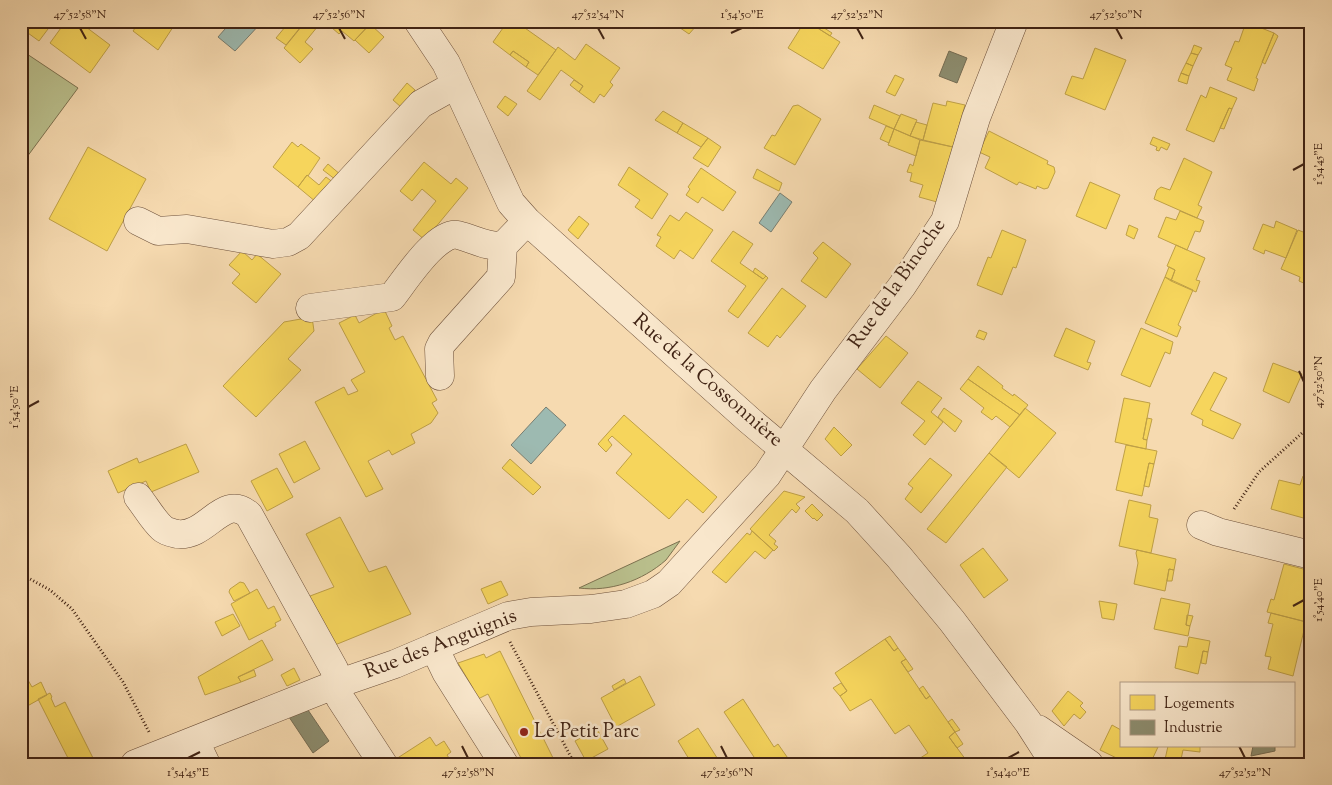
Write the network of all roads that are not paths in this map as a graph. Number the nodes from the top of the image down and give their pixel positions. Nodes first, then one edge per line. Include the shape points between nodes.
1 (418, 21) edge
2 (1014, 21) edge
3 (455, 86) junction
4 (138, 221) dead end
5 (527, 221) junction
6 (503, 246) junction
7 (310, 308) dead end
8 (440, 376) dead end
9 (784, 448) junction
10 (138, 497) dead end
11 (1209, 528) road end
12 (1311, 555) edge
13 (434, 647) junction
14 (336, 685) junction
15 (1028, 722) junction
16 (200, 752) edge
17 (135, 764) edge
18 (383, 764) edge
19 (504, 764) edge
20 (1055, 764) edge
21 (1089, 764) edge

1 - 3 street, Rue de la Cossonnière via 446,62
2 - 9 street, Rue de la Binoche via 976,118 945,221 902,286 823,390
3 - 4 street via 421,104 299,236 288,242 273,244 187,229 158,231
3 - 5 street, Rue de la Cossonnière via 511,203
5 - 6 street
5 - 9 street, Rue de la Cossonnière
6 - 7 street via 492,246 456,234 447,236 436,243 392,297
6 - 8 street via 501,276 439,349
9 - 13 street, Rue des Anguignis via 767,475 682,570 653,594 626,604 508,616
9 - 15 street, Rue de la Cossonnière via 857,511 899,557
10 - 14 street via 163,529 175,533 199,530 234,507 249,515 334,669
11 - 12 street
13 - 14 street, Rue des Anguignis
13 - 19 street via 446,672
14 - 16 street, Rue des Anguignis
14 - 18 street via 340,698
15 - 20 street, Rue de la Cossonnière
15 - 21 street, Rue de la Cossonnière
16 - 17 street, Rue des Anguignis via 161,754

